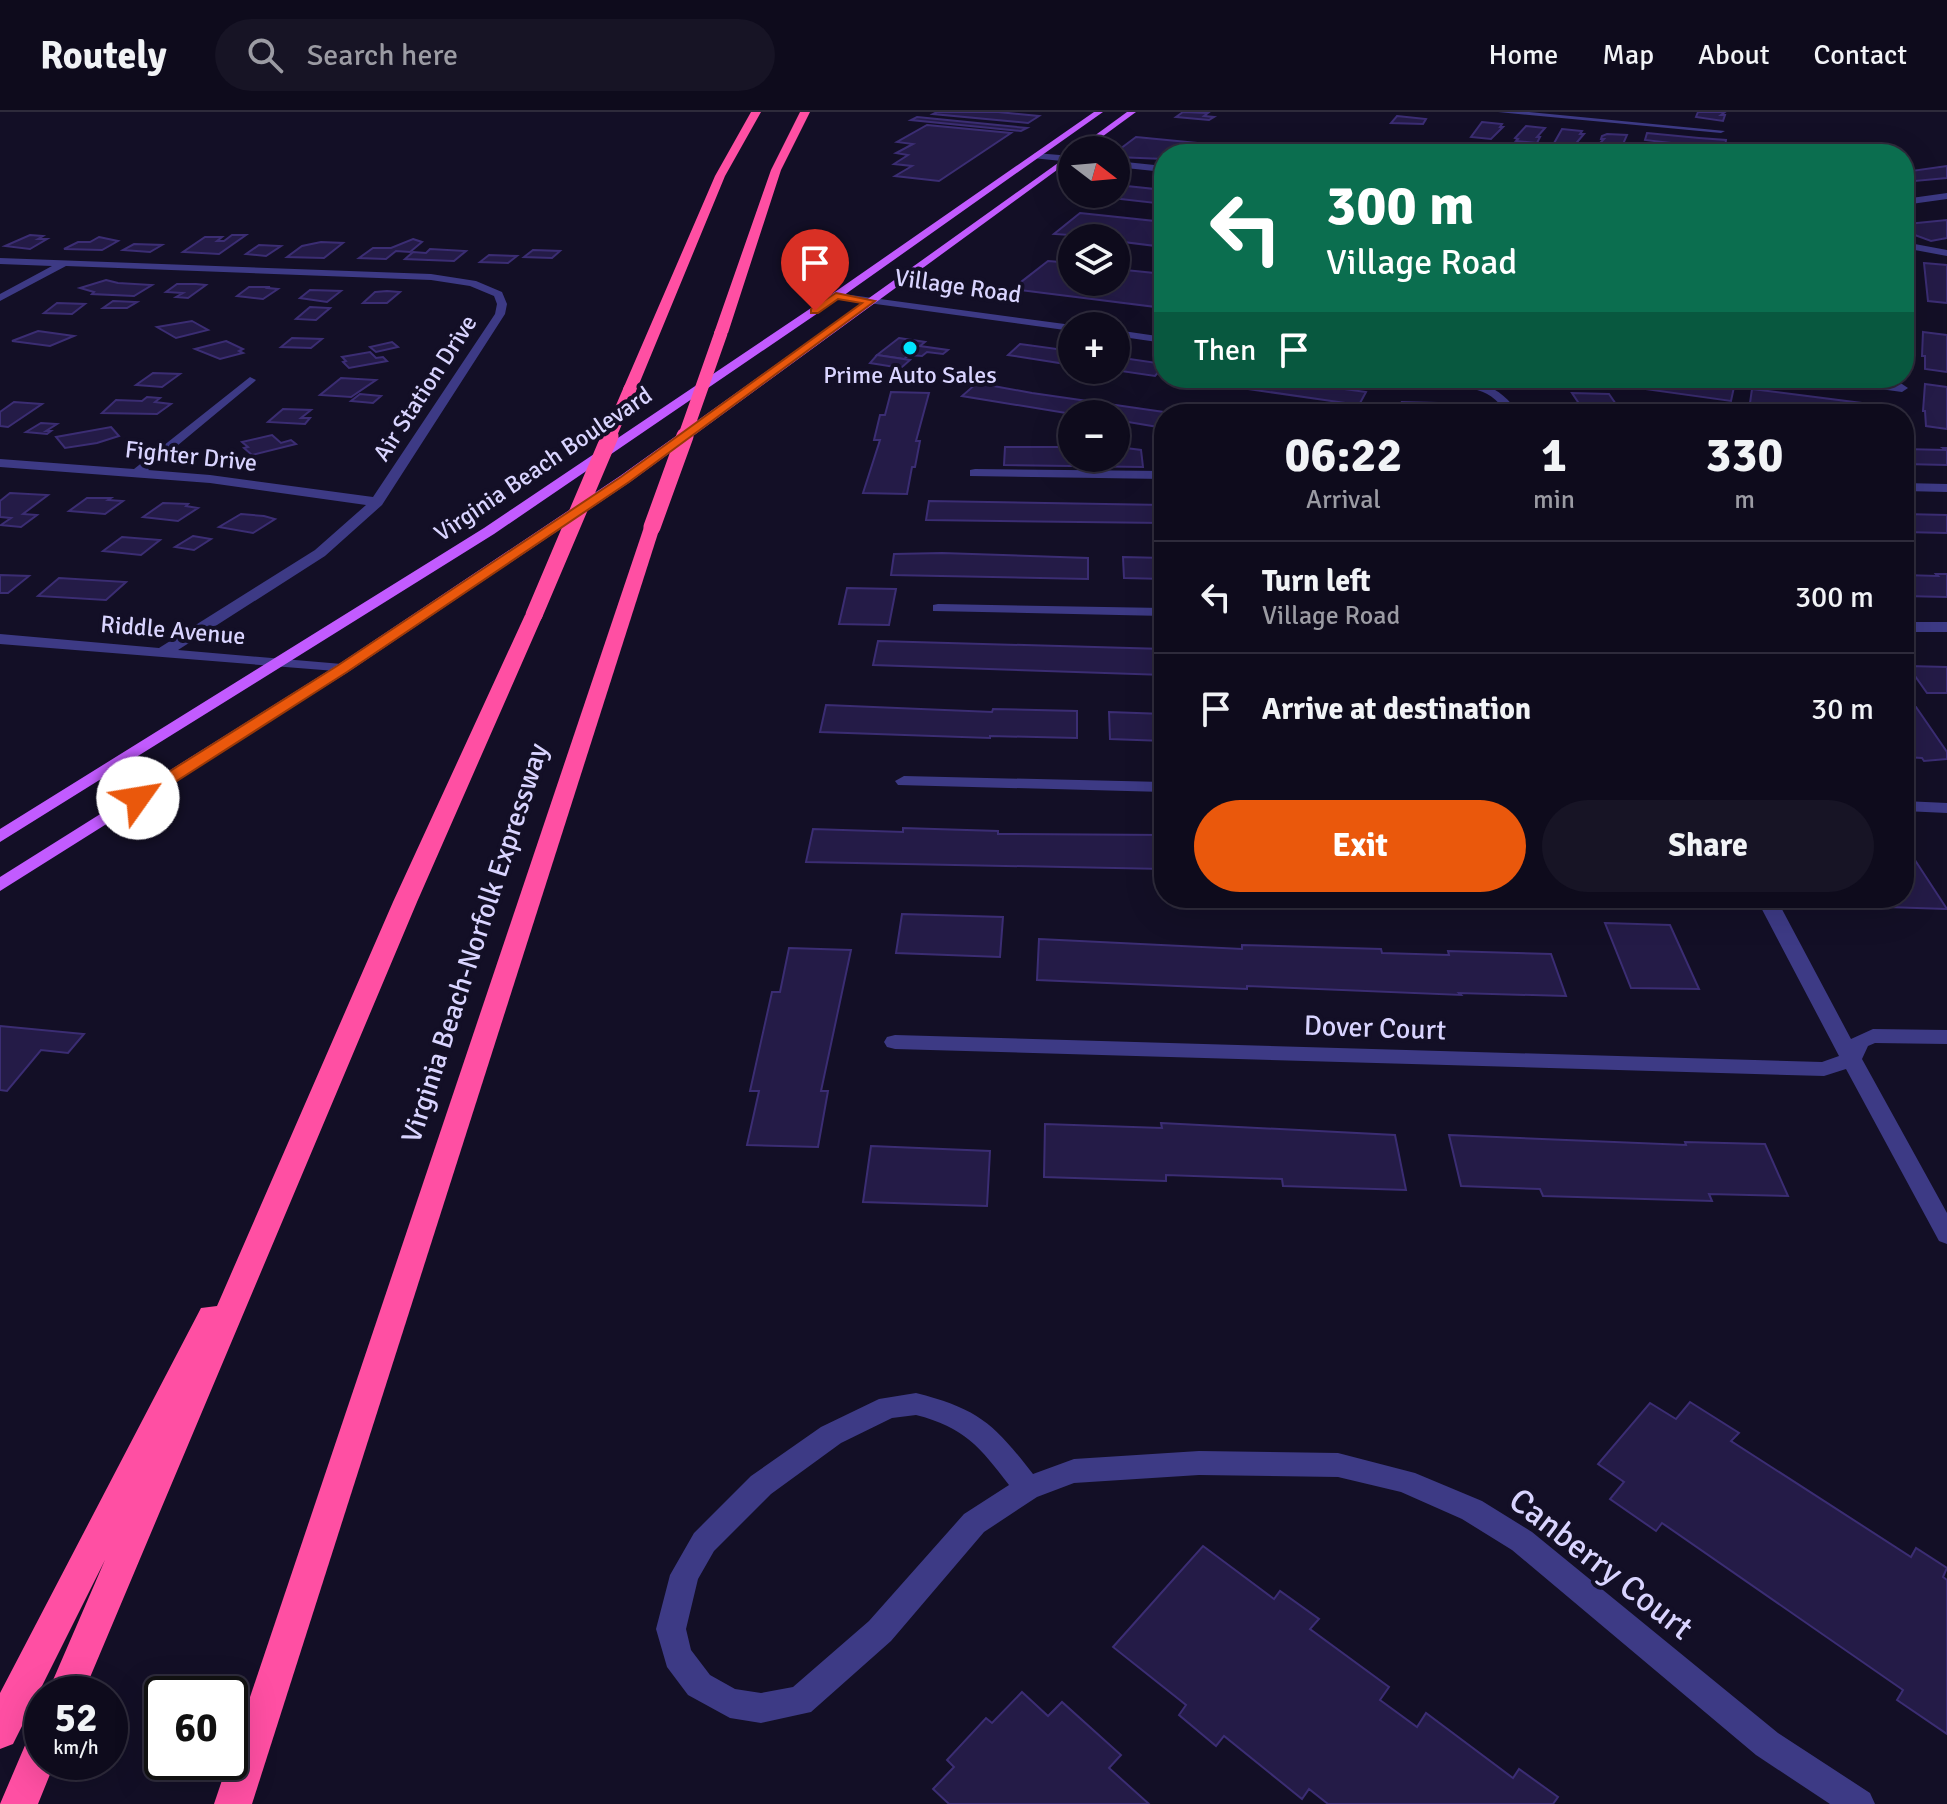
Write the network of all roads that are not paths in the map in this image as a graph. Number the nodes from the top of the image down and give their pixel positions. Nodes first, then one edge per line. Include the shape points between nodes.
1 (756, 112) edge
2 (805, 112) edge
3 (1099, 112) edge
4 (1132, 112) edge
5 (1502, 112) edge
6 (1721, 131) dead end
7 (1099, 136) edge
8 (1035, 156) junction
9 (1058, 157) edge
10 (1130, 165) edge
11 (1058, 167) edge
12 (1154, 168) edge
13 (1947, 196) edge
14 (1914, 201) edge
15 (1914, 247) edge
16 (1947, 253) edge
17 (0, 261) edge
18 (65, 263) junction
19 (836, 296) junction
20 (0, 298) edge
21 (870, 301) junction
22 (1058, 326) edge
23 (1130, 335) edge
24 (1154, 339) edge
25 (250, 380) dead end
26 (1482, 388) edge
27 (1506, 404) edge
28 (0, 463) edge
29 (137, 473) junction
30 (975, 473) dead end
31 (1154, 475) edge
32 (1914, 487) edge
33 (1947, 488) edge
34 (377, 502) junction
35 (938, 608) dead end
36 (1154, 612) edge
37 (1914, 627) edge
38 (1947, 627) edge
39 (0, 639) edge
40 (162, 653) junction
41 (278, 663) junction
42 (342, 669) junction
43 (904, 781) dead end
44 (1154, 787) edge
45 (1914, 806) edge
46 (1947, 808) edge
47 (0, 837) edge
48 (0, 885) edge
49 (1771, 908) edge
50 (1947, 1037) edge
51 (895, 1042) dead end
52 (1851, 1059) junction
53 (314, 1114) junction
54 (1947, 1235) edge
55 (1027, 1488) junction
56 (73, 1676) edge
57 (266, 1703) junction
58 (0, 1731) edge
59 (28, 1780) edge
60 (18, 1804) edge
61 (233, 1804) edge
62 (241, 1804) edge
63 (1859, 1804) edge

1 - 53 highway, Virginia Beach-Norfolk Expressway, bridge via 720,176
2 - 57 highway, Virginia Beach-Norfolk Expressway, bridge via 776,170 652,527
3 - 8 main road, Virginia Beach Boulevard
4 - 7 main road
5 - 6 street
8 - 9 street
8 - 19 main road, Virginia Beach Boulevard
10 - 12 street
11 - 21 main road, Virginia Beach Boulevard
13 - 14 street
15 - 16 street
17 - 18 street, Air Station Drive
18 - 20 street
18 - 34 street, Air Station Drive via 431,277 472,283 498,294 500,314
19 - 21 street, Village Road
19 - 41 main road, Virginia Beach Boulevard via 489,531
21 - 22 street, Village Road
21 - 42 main road, Virginia Beach Boulevard via 625,479
23 - 24 street
25 - 29 street
26 - 27 street
28 - 29 street, Fighter Drive
29 - 34 street, Fighter Drive
30 - 31 street
32 - 33 street
34 - 40 street, Air Station Drive via 320,553
35 - 36 street
37 - 38 street
39 - 40 street, Riddle Avenue
40 - 41 street, Riddle Avenue
41 - 42 street, Riddle Avenue
41 - 47 main road, Virginia Beach Boulevard
42 - 48 main road, Virginia Beach Boulevard
43 - 44 street
45 - 46 street
49 - 52 street
50 - 52 street via 1873,1036 1860,1041
51 - 52 street, Dover Court via 1824,1069
52 - 54 street
53 - 56 highway, Virginia Beach-Norfolk Expressway
53 - 58 highway
55 - 55 street, Canberry Court via 981,1429 951,1411 916,1404 888,1407 831,1435 761,1485 704,1542 684,1575 671,1629 678,1657 699,1685 730,1703 761,1708 800,1701 880,1631 974,1523
55 - 63 street, Canberry Court via 1074,1471 1199,1463 1338,1465 1405,1481 1472,1510 1522,1541 1767,1744
57 - 61 highway, Virginia Beach-Norfolk Expressway
57 - 62 highway
59 - 60 highway

